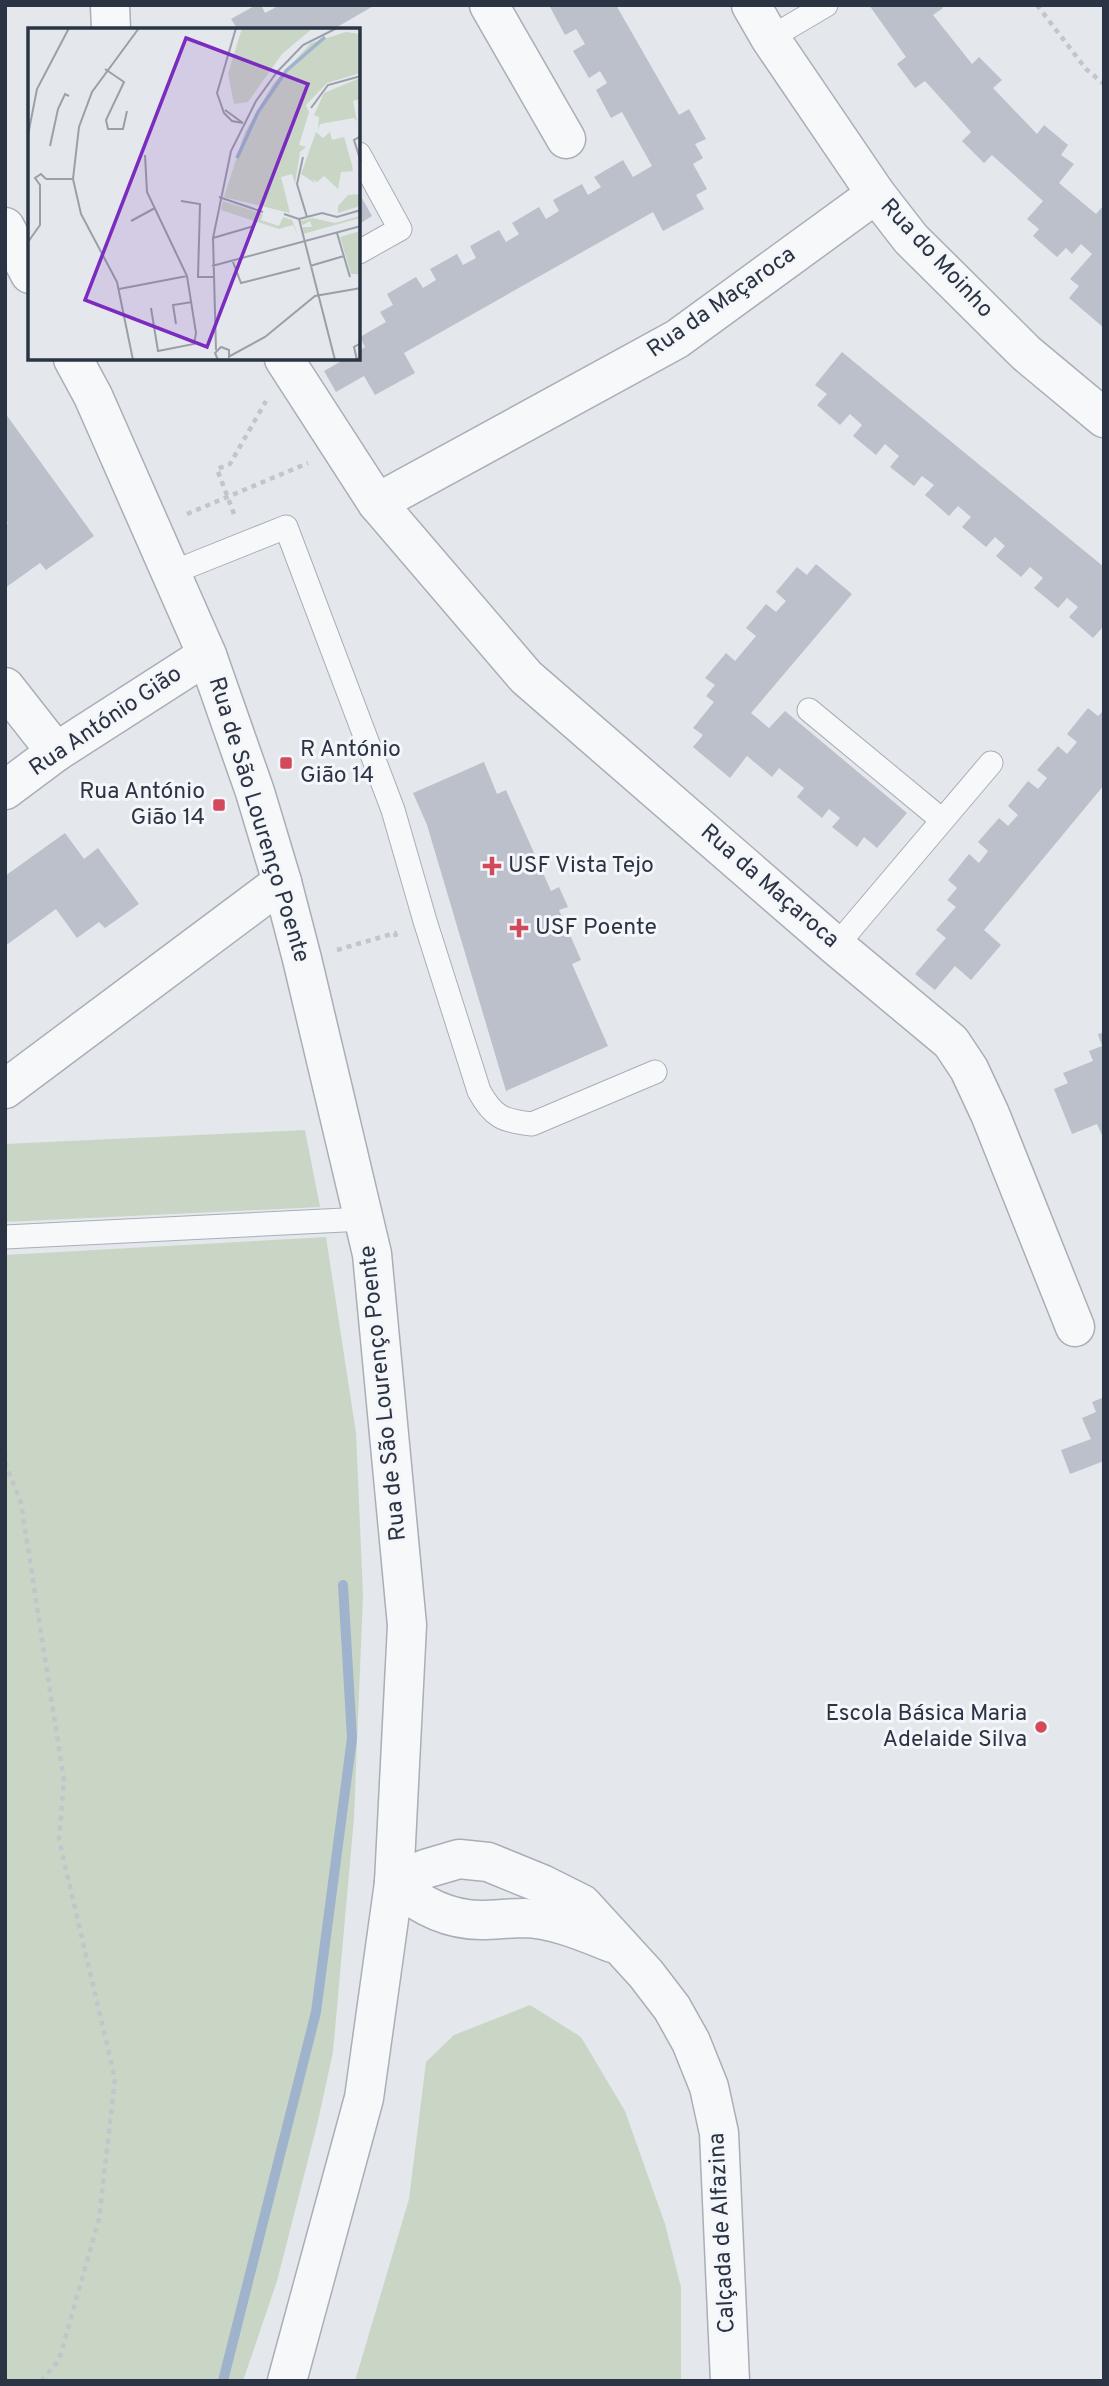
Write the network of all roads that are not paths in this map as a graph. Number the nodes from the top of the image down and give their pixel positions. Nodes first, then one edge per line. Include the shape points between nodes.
1 (110, 5) edge
2 (489, 5) edge
3 (826, 5) edge
4 (761, 21) edge
5 (111, 28) edge
6 (566, 139) dead end
7 (360, 155) edge
8 (876, 194) junction
9 (5, 227) edge
10 (360, 251) edge
11 (28, 270) edge
12 (75, 360) edge
13 (288, 366) edge
14 (1104, 418) edge
15 (377, 503) junction
16 (171, 573) junction
17 (207, 655) junction
18 (5, 687) edge
19 (809, 710) dead end
20 (56, 752) junction
21 (991, 763) dead end
22 (5, 790) edge
23 (943, 820) junction
24 (282, 882) junction
25 (835, 946) junction
26 (655, 1072) dead end
27 (5, 1089) edge
28 (364, 1219) junction
29 (5, 1237) edge
30 (1075, 1327) dead end
31 (394, 1883) junction
32 (620, 1946) junction
33 (287, 2381) edge
34 (730, 2381) edge

1 - 5 street
2 - 6 street
3 - 4 lane
4 - 8 street, Rua do Moinho
7 - 10 lane via 400,229
8 - 14 street, Rua do Moinho via 911,239 1026,353
8 - 15 street, Rua da Maçaroca via 677,339
9 - 11 street
12 - 16 street, Rua de São Lourenço Poente
13 - 15 street, Rua da Maçaroca
15 - 25 street, Rua da Maçaroca via 526,677
16 - 17 street, Rua de São Lourenço Poente
16 - 26 lane via 286,527 393,810 437,960 488,1107 513,1122 532,1124
17 - 20 street, Rua António Gião
17 - 24 street, Rua de São Lourenço Poente
18 - 20 street
19 - 23 lane
20 - 22 street, Rua António Gião
21 - 23 lane
23 - 25 lane
24 - 27 street
24 - 28 street, Rua de São Lourenço Poente
25 - 30 street, Rua da Maçaroca via 958,1052 990,1114
28 - 29 lane
28 - 31 street, Rua de São Lourenço Poente via 372,1254 407,1625
31 - 32 street, Calçada de Alfazina via 440,1914 478,1920 526,1918 566,1926
31 - 32 street, Calçada de Alfazina via 459,1858 488,1862 582,1904
31 - 33 street, Rua de São Lourenço Poente via 364,2098
32 - 34 street, Calçada de Alfazina via 672,2008 709,2087 719,2133

